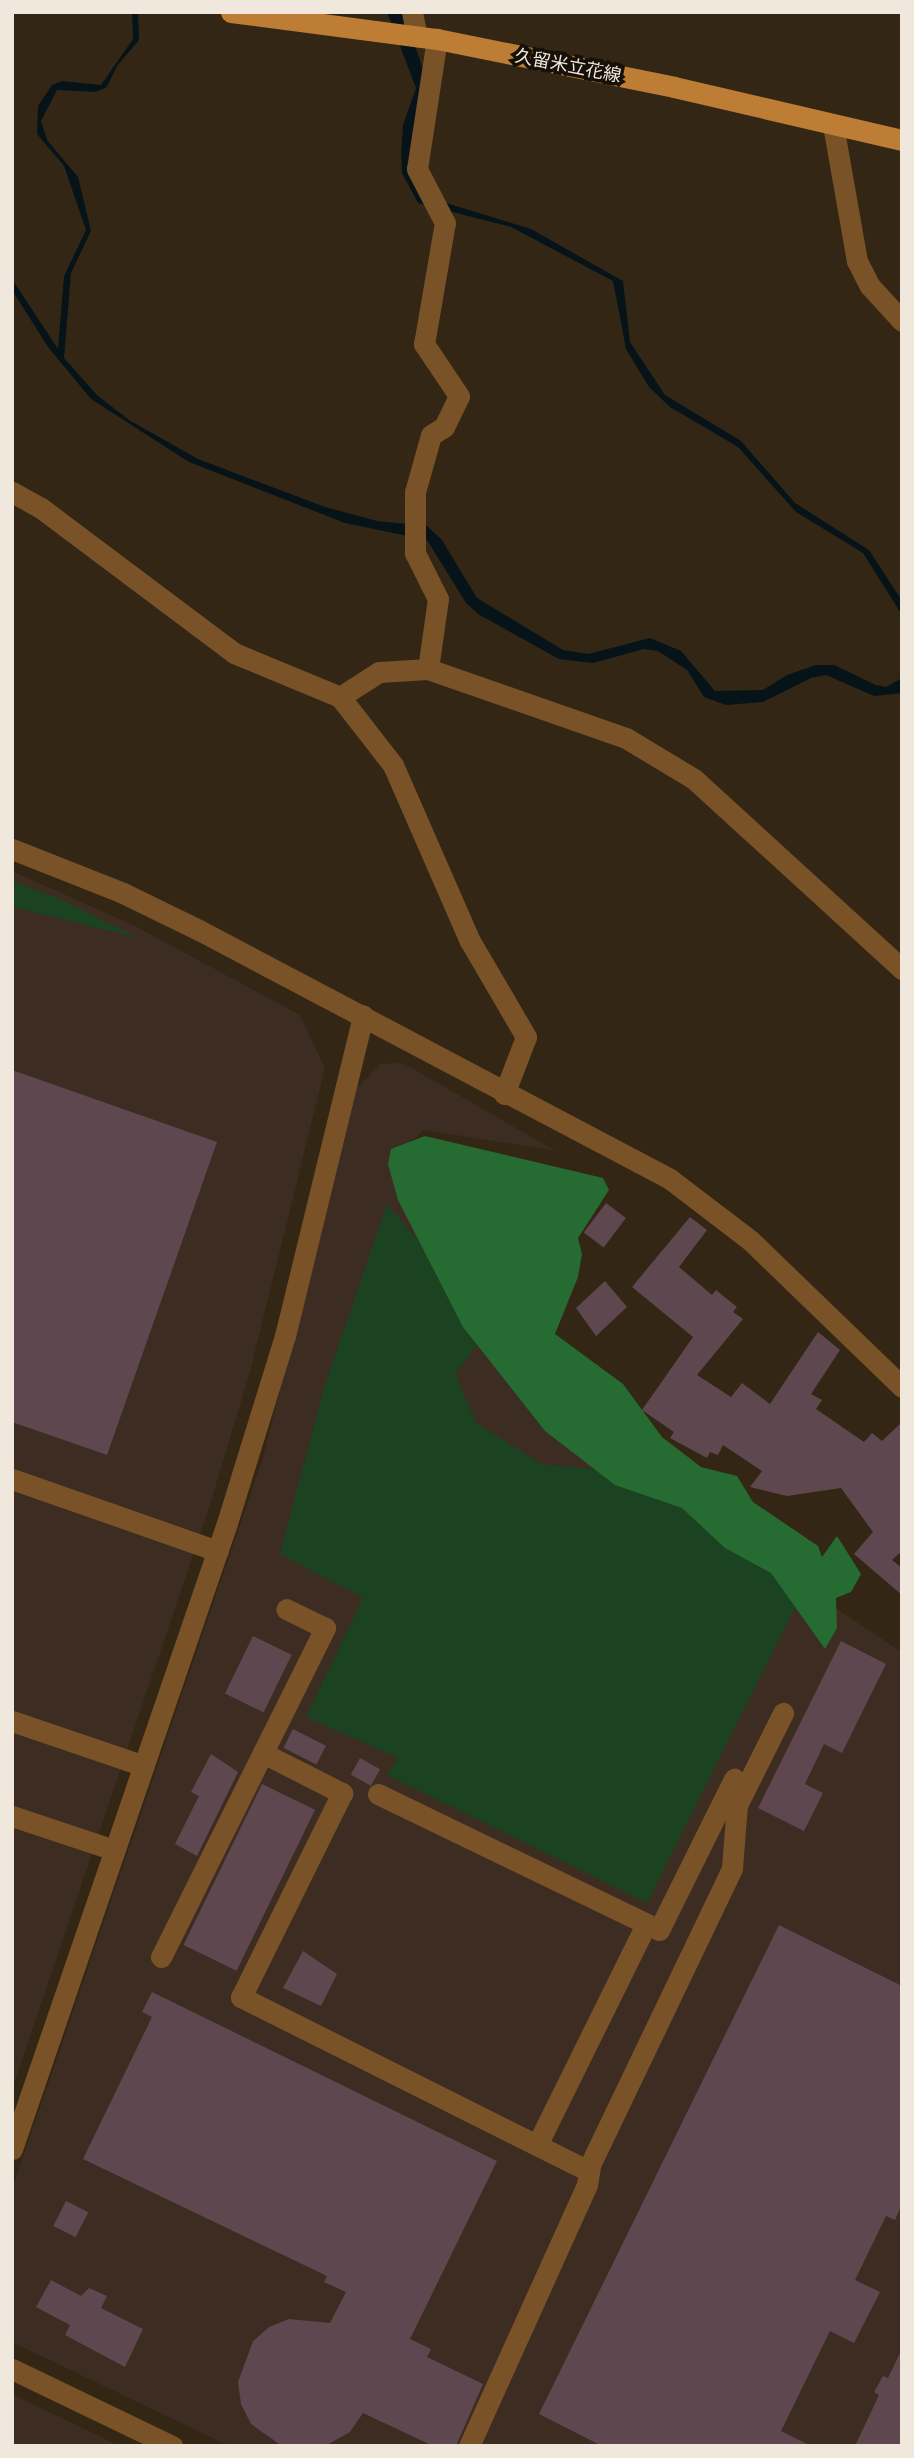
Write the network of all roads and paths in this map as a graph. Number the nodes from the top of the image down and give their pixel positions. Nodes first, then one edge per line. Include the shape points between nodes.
1 (231, 12) edge
2 (412, 12) edge
3 (427, 38) junction
4 (833, 124) junction
5 (902, 140) edge
6 (902, 321) edge
7 (12, 492) edge
8 (429, 669) junction
9 (340, 698) junction
10 (12, 849) edge
11 (902, 969) edge
12 (363, 1014) junction
13 (504, 1094) junction
14 (902, 1387) edge
15 (12, 1479) edge
16 (218, 1551) junction
17 (286, 1609) dead end
18 (12, 1721) edge
19 (263, 1753) junction
20 (144, 1766) junction
21 (378, 1794) dead end
22 (13, 1817) edge
23 (114, 1850) junction
24 (645, 1926) junction
25 (161, 1957) dead end
26 (537, 2145) junction
27 (12, 2149) edge
28 (589, 2171) junction
29 (12, 2369) edge
30 (172, 2446) edge
31 (470, 2446) edge

1 - 3 main road, 久留米立花線
2 - 3 street
3 - 4 main road, 久留米立花線
3 - 8 street via 417,169 444,222 424,344 459,396 444,427 431,435 415,492 415,553 439,599
4 - 5 main road, 久留米立花線
4 - 6 street via 858,261 870,286
7 - 9 street via 41,508 234,653
8 - 9 street via 379,672
8 - 11 street via 626,738 694,779
9 - 13 street via 393,765 470,941 526,1037
10 - 12 street via 123,893
12 - 13 street
12 - 16 street via 285,1336
13 - 14 street via 670,1179 751,1241
15 - 16 street
16 - 20 street
17 - 19 street via 325,1628
18 - 20 street
19 - 25 street
19 - 26 street via 342,1793 241,1997
20 - 23 street
21 - 24 street
22 - 23 street
23 - 27 street
24 - 26 street
24 - 28 street via 659,1930 776,1711 737,1805 732,1868
26 - 28 street
28 - 31 street
29 - 30 street

